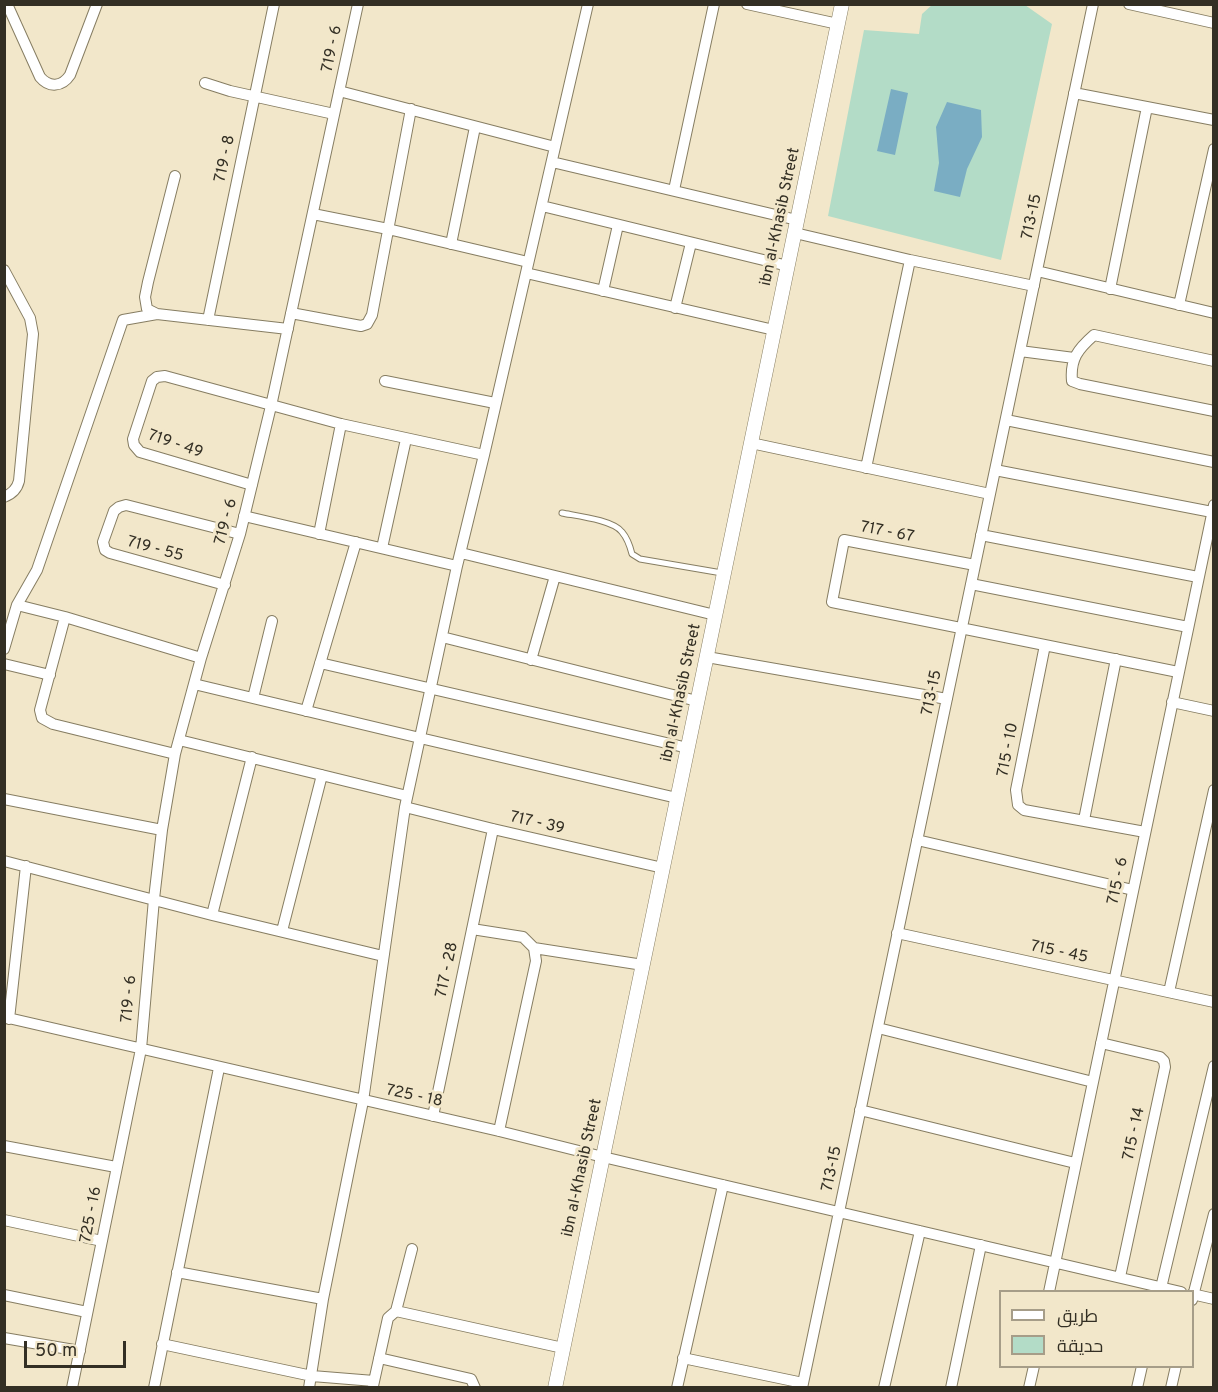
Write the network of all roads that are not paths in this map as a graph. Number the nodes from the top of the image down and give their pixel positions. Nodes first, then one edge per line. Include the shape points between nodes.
1 (7, 4) edge
2 (97, 4) edge
3 (274, 4) edge
4 (358, 4) edge
5 (588, 4) edge
6 (714, 4) edge
7 (747, 4) edge
8 (842, 4) edge
9 (1093, 4) edge
10 (1129, 4) edge
11 (1214, 23) edge
12 (838, 24) junction
13 (206, 82) dead end
14 (339, 91) junction
15 (1074, 93) junction
16 (254, 96) junction
17 (1147, 107) junction
18 (411, 109) junction
19 (334, 114) junction
20 (1214, 120) edge
21 (475, 127) junction
22 (555, 147) junction
23 (1214, 149) edge
24 (552, 162) junction
25 (175, 176) dead end
26 (674, 190) junction
27 (542, 206) junction
28 (313, 214) junction
29 (618, 225) junction
30 (796, 226) junction
31 (388, 229) junction
32 (691, 243) junction
33 (451, 244) junction
34 (910, 260) junction
35 (788, 266) junction
36 (527, 268) junction
37 (4, 270) edge
38 (1037, 271) junction
39 (1034, 286) junction
40 (1110, 289) junction
41 (603, 291) junction
42 (1179, 305) junction
43 (675, 308) junction
44 (291, 313) junction
45 (1214, 313) edge
46 (157, 314) junction
47 (208, 320) junction
48 (288, 329) junction
49 (774, 330) junction
50 (1020, 351) junction
51 (1074, 358) junction
52 (1214, 361) edge
53 (385, 381) dead end
54 (495, 403) junction
55 (272, 406) junction
56 (1214, 411) edge
57 (1006, 420) junction
58 (341, 424) junction
59 (406, 439) junction
60 (751, 443) junction
61 (484, 454) junction
62 (1214, 462) edge
63 (866, 468) junction
64 (995, 470) junction
65 (252, 485) junction
66 (990, 494) junction
67 (4, 497) edge
68 (1213, 508) edge
69 (562, 513) dead end
70 (244, 516) junction
71 (240, 534) junction
72 (319, 534) junction
73 (981, 535) junction
74 (356, 542) junction
75 (382, 548) junction
76 (461, 553) junction
77 (975, 565) junction
78 (457, 566) junction
79 (724, 573) junction
80 (555, 576) junction
81 (1198, 577) junction
82 (971, 584) junction
83 (225, 585) junction
84 (17, 605) junction
85 (716, 615) junction
86 (65, 617) junction
87 (272, 621) dead end
88 (962, 627) junction
89 (1188, 627) junction
90 (442, 638) junction
91 (1045, 645) junction
92 (4, 649) edge
93 (707, 657) junction
94 (201, 658) junction
95 (1116, 659) junction
96 (531, 660) junction
97 (320, 663) junction
98 (4, 664) edge
99 (1178, 672) junction
100 (50, 675) junction
101 (194, 684) junction
102 (432, 688) junction
103 (254, 698) junction
104 (947, 699) junction
105 (697, 701) junction
106 (1172, 702) junction
107 (306, 711) junction
108 (1214, 711) edge
109 (420, 738) junction
110 (179, 740) junction
111 (688, 748) junction
112 (175, 754) junction
113 (252, 757) junction
114 (322, 776) junction
115 (1214, 789) edge
116 (677, 798) junction
117 (4, 799) edge
118 (406, 801) junction
119 (1084, 820) junction
120 (162, 830) junction
121 (493, 830) junction
122 (1145, 832) junction
123 (917, 840) junction
124 (4, 861) edge
125 (26, 866) junction
126 (663, 868) junction
127 (1133, 890) junction
128 (154, 899) junction
129 (212, 915) junction
130 (472, 929) junction
131 (282, 931) junction
132 (897, 933) junction
133 (534, 948) junction
134 (383, 956) junction
135 (643, 965) junction
136 (1114, 980) junction
137 (1169, 992) junction
138 (1214, 1002) edge
139 (7, 1018) edge
140 (878, 1028) junction
141 (1101, 1042) junction
142 (141, 1049) junction
143 (1214, 1066) edge
144 (219, 1068) junction
145 (1092, 1082) junction
146 (363, 1101) junction
147 (860, 1110) junction
148 (433, 1116) junction
149 (499, 1131) junction
150 (4, 1146) edge
151 (603, 1157) junction
152 (1075, 1163) junction
153 (117, 1167) junction
154 (723, 1185) junction
155 (839, 1212) junction
156 (1214, 1214) edge
157 (4, 1220) edge
158 (920, 1231) junction
159 (102, 1241) junction
160 (981, 1245) junction
161 (412, 1250) dead end
162 (1055, 1262) junction
163 (177, 1272) junction
164 (1120, 1277) junction
165 (1160, 1289) edge
166 (1049, 1290) edge
167 (1194, 1292) edge
168 (4, 1295) edge
169 (1194, 1296) edge
170 (323, 1299) junction
171 (1214, 1299) edge
172 (396, 1311) junction
173 (87, 1312) junction
174 (4, 1338) edge
175 (162, 1344) junction
176 (563, 1348) junction
177 (80, 1351) junction
178 (379, 1358) junction
179 (683, 1358) junction
180 (1034, 1368) edge
181 (1142, 1368) edge
182 (1176, 1368) edge
183 (312, 1376) junction
184 (473, 1383) edge
185 (374, 1384) edge
186 (802, 1385) edge
187 (72, 1388) edge
188 (154, 1388) edge
189 (309, 1388) edge
190 (555, 1388) edge
191 (677, 1388) edge
192 (884, 1388) edge
193 (951, 1388) edge
194 (1029, 1388) edge
195 (1137, 1388) edge
196 (1171, 1388) edge

1 - 2 street via 40,77 53,85 63,83 70,75
3 - 16 street, 719 - 8
4 - 14 street, 719 - 6
5 - 22 street
6 - 26 street
7 - 12 street
8 - 12 street, ibn al-Khasib Street
9 - 15 street, 713-15
10 - 11 street
12 - 30 street, ibn al-Khasib Street
13 - 16 street
14 - 18 street
14 - 19 street, 719 - 6
15 - 17 street
15 - 38 street, 713-15
16 - 19 street
16 - 47 street, 719 - 8
17 - 20 street
17 - 40 street
18 - 21 street
18 - 31 street
19 - 28 street, 719 - 6
21 - 22 street
21 - 33 street
22 - 24 street
23 - 42 street
24 - 26 street
24 - 27 street
25 - 46 street via 145,297 147,309
26 - 30 street
27 - 29 street
27 - 36 street
28 - 31 street
28 - 44 street, 719 - 6
29 - 32 street
29 - 41 street
30 - 34 street
30 - 35 street, ibn al-Khasib Street
31 - 33 street
31 - 44 street via 367,324
32 - 35 street
32 - 43 street
33 - 36 street
34 - 39 street
34 - 63 street
35 - 49 street, ibn al-Khasib Street
36 - 41 street
36 - 54 street
37 - 67 street via 30,318 33,334 19,481 16,489
38 - 39 street, 713-15
38 - 40 street
39 - 50 street, 713-15
40 - 42 street
41 - 43 street
42 - 45 street
43 - 49 street
44 - 48 street, 719 - 6
46 - 47 street
46 - 84 street via 123,320 37,570
47 - 48 street
48 - 55 street, 719 - 6
49 - 60 street, ibn al-Khasib Street
50 - 51 street
50 - 57 street, 713-15
51 - 52 street via 1094,335
51 - 56 street via 1072,381
53 - 54 street
54 - 61 street
55 - 58 street, 719 - 49
55 - 65 street, 719 - 6
55 - 65 street, 719 - 49 via 165,375 152,381 133,439 140,452
57 - 62 street
57 - 64 street, 713-15
58 - 59 street, 719 - 49
58 - 72 street
59 - 61 street, 719 - 49
59 - 75 street
60 - 63 street
60 - 79 street, ibn al-Khasib Street
61 - 76 street
63 - 66 street
64 - 66 street, 713-15
64 - 68 street
65 - 70 street, 719 - 6
66 - 73 street, 713-15
68 - 81 street, 715 - 6
69 - 79 lane via 621,530 632,554 640,560
70 - 71 street, 719 - 6
70 - 72 street
71 - 83 street, 719 - 6
71 - 83 street, 719 - 55 via 126,505 114,511 103,542 110,553
72 - 74 street
73 - 77 street, 713-15
73 - 81 street
74 - 75 street
74 - 97 street
75 - 78 street
76 - 78 street
76 - 80 street
77 - 82 street, 713-15
77 - 88 street, 717 - 67 via 844,540 832,602
78 - 90 street
79 - 85 street, ibn al-Khasib Street
80 - 85 street
80 - 96 street
81 - 89 street, 715 - 6
82 - 88 street, 713-15
82 - 89 street
83 - 94 street, 719 - 6
84 - 86 street
84 - 92 street
85 - 93 street, ibn al-Khasib Street
86 - 94 street
86 - 100 street
87 - 103 street
88 - 91 street
88 - 104 street, 713-15
89 - 99 street, 715 - 6
90 - 96 street
90 - 102 street
91 - 95 street
91 - 119 street, 715 - 10 via 1016,790 1018,805 1024,810
93 - 104 street
93 - 105 street, ibn al-Khasib Street
94 - 101 street, 719 - 6
95 - 99 street
95 - 119 street
96 - 105 street
97 - 102 street
97 - 107 street
98 - 100 street
99 - 106 street, 715 - 6
100 - 112 street via 40,710 42,718
101 - 103 street
101 - 110 street, 719 - 6
102 - 109 street
102 - 111 street
103 - 107 street
104 - 123 street, 713-15
105 - 111 street, ibn al-Khasib Street
106 - 108 street
106 - 122 street, 715 - 6
107 - 109 street
109 - 116 street
109 - 118 street
110 - 112 street, 719 - 6
110 - 113 street, 717 - 39
111 - 116 street, ibn al-Khasib Street
112 - 120 street, 719 - 6
113 - 114 street, 717 - 39
113 - 129 street
114 - 118 street, 717 - 39
114 - 131 street
115 - 137 street
116 - 126 street, ibn al-Khasib Street
117 - 120 street
118 - 121 street, 717 - 39
118 - 134 street
119 - 122 street, 715 - 10
120 - 128 street, 719 - 6
121 - 126 street, 717 - 39
121 - 130 street, 717 - 28
122 - 127 street, 715 - 6
123 - 127 street
123 - 132 street, 713-15
124 - 125 street
125 - 128 street
125 - 139 street
126 - 135 street, ibn al-Khasib Street
127 - 136 street, 715 - 6
128 - 129 street
128 - 142 street, 719 - 6
129 - 131 street
130 - 133 street via 523,938
130 - 148 street, 717 - 28
131 - 134 street
132 - 136 street, 715 - 45
132 - 140 street, 713-15
133 - 135 street
133 - 149 street via 536,961
134 - 146 street
135 - 151 street, ibn al-Khasib Street
136 - 137 street, 715 - 45
136 - 141 street, 715 - 6
137 - 138 street, 715 - 45
139 - 142 street, 725 - 18
140 - 145 street
140 - 147 street, 713-15
141 - 145 street, 715 - 6
141 - 164 street, 715 - 14 via 1160,1057 1165,1067
142 - 144 street, 725 - 18
142 - 153 street, 725 - 16
143 - 165 street
144 - 146 street, 725 - 18
144 - 163 street
145 - 152 street, 715 - 6
146 - 148 street, 725 - 18
146 - 170 street
147 - 152 street
147 - 155 street, 713-15
148 - 149 street, 725 - 18
149 - 151 street, 725 - 18
150 - 153 street
151 - 154 street, 725 - 18
151 - 176 street, ibn al-Khasib Street
152 - 162 street, 715 - 6
153 - 159 street, 725 - 16
154 - 155 street, 725 - 18
154 - 179 street
155 - 158 street, 725 - 18
155 - 186 street, 713-15
156 - 167 street
157 - 159 street
158 - 160 street, 725 - 18
158 - 192 street
159 - 173 street, 725 - 16
160 - 162 street, 725 - 18
160 - 193 street
161 - 172 street
162 - 164 street, 725 - 18
162 - 166 street, 715 - 6
163 - 170 street
163 - 175 street
164 - 165 street, 725 - 18
168 - 173 street
169 - 171 street
170 - 183 street
172 - 176 street
172 - 178 street via 388,1318
173 - 177 street, 725 - 16
174 - 177 street
175 - 183 street
175 - 188 street
176 - 190 street, ibn al-Khasib Street
177 - 187 street, 725 - 16
178 - 184 street
178 - 185 street
179 - 186 street
179 - 191 street
180 - 194 street
181 - 195 street
182 - 196 street
183 - 185 street
183 - 189 street

